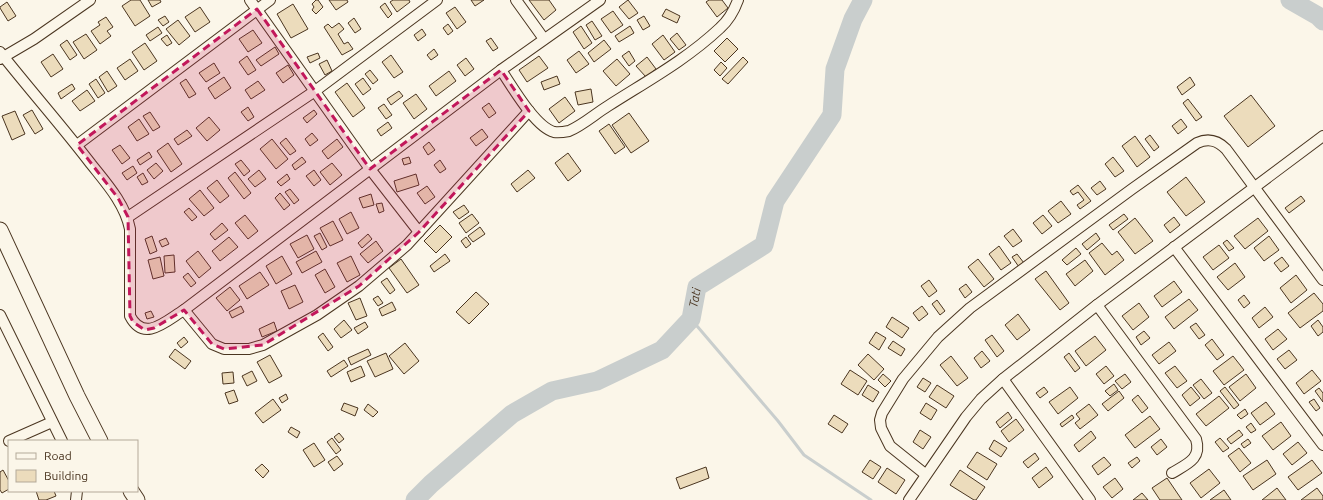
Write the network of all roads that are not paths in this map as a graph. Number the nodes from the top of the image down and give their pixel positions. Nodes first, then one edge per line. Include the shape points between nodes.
1 (90, 0) edge
2 (250, 0) edge
3 (270, 0) edge
4 (437, 0) edge
5 (516, 0) edge
6 (600, 0) edge
7 (738, 0) edge
8 (257, 10) junction
9 (544, 39) junction
10 (1, 56) edge
11 (501, 70) junction
12 (315, 91) junction
13 (529, 111) junction
14 (1323, 136) edge
15 (77, 145) junction
16 (370, 169) junction
17 (1254, 188) junction
18 (128, 217) junction
19 (0, 230) edge
20 (419, 232) junction
21 (1174, 247) junction
22 (1323, 280) edge
23 (1097, 305) junction
24 (184, 310) junction
25 (0, 314) edge
26 (1002, 379) junction
27 (52, 422) junction
28 (11, 440) edge
29 (61, 440) edge
30 (99, 440) edge
31 (1323, 445) edge
32 (1172, 473) dead end
33 (925, 474) junction
34 (908, 500) edge
35 (1090, 500) edge

1 - 10 street
2 - 8 street
3 - 8 street
4 - 12 street
5 - 9 street
6 - 9 street
7 - 13 street via 729,19 673,66 570,130 549,130
8 - 12 street
8 - 15 street
9 - 11 street
10 - 15 street
11 - 13 street
11 - 16 street
12 - 16 street
12 - 18 street
13 - 20 street
14 - 17 street
15 - 18 street via 118,198
16 - 20 street
16 - 24 street
17 - 21 street
17 - 22 street
17 - 33 street via 1222,145 1210,140 1201,141 970,308 938,337 903,379 880,420 890,446
18 - 24 street via 130,316 133,322 145,330 154,328
19 - 30 main road
20 - 24 street via 359,286 263,345 249,349 224,349 212,344
21 - 23 street
21 - 31 street
23 - 26 street
23 - 32 street via 1196,439 1196,457
25 - 27 street
26 - 33 street via 966,417
26 - 35 street
27 - 28 street
27 - 29 street
33 - 34 street

